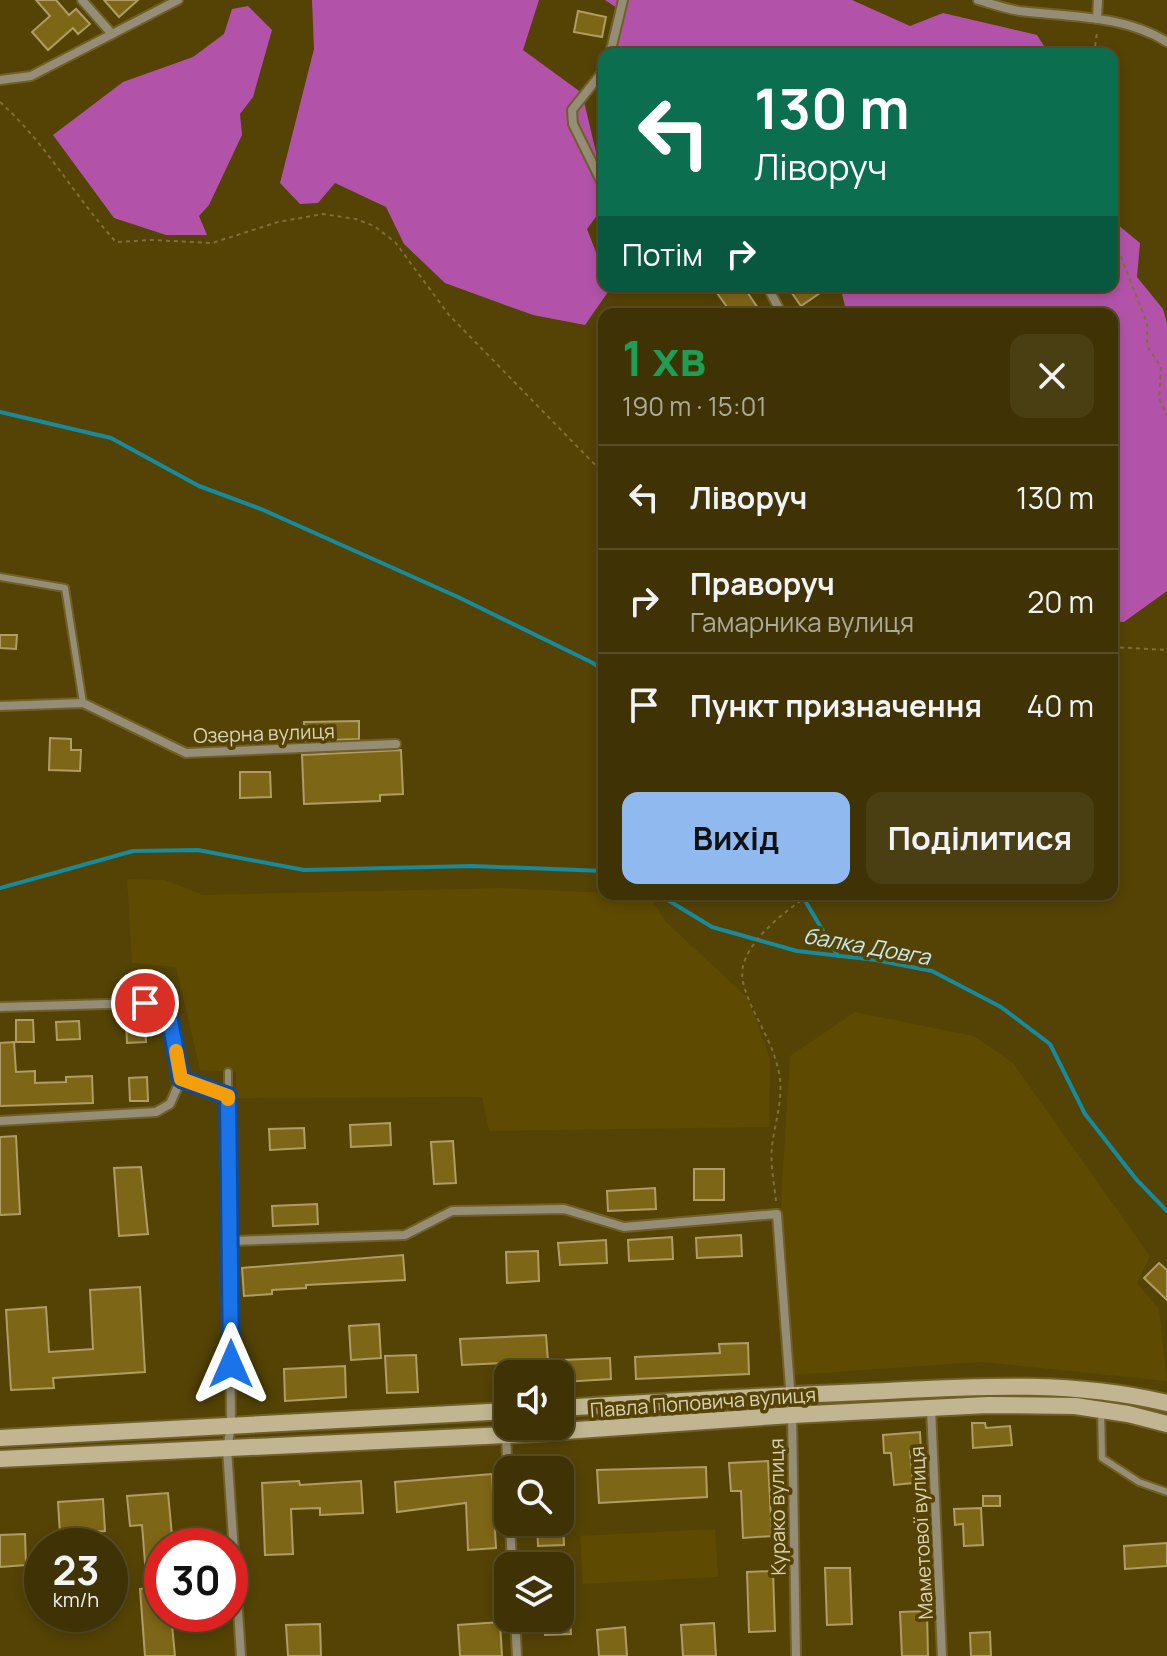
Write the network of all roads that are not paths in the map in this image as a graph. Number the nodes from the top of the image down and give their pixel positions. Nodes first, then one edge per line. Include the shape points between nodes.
1 (82, 0) edge
2 (178, 0) edge
3 (623, 0) edge
4 (978, 0) edge
5 (1098, 0) edge
6 (1097, 19) junction
7 (112, 34) junction
8 (1167, 42) edge
9 (611, 48) edge
10 (598, 78) edge
11 (0, 80) edge
12 (598, 175) edge
13 (0, 577) edge
14 (83, 703) junction
15 (0, 706) edge
16 (396, 744) dead end
17 (0, 1007) edge
18 (228, 1072) dead end
19 (181, 1079) junction
20 (228, 1096) junction
21 (0, 1121) edge
22 (231, 1241) junction
23 (790, 1395) junction
24 (1167, 1403) edge
25 (574, 1407) edge
26 (931, 1408) junction
27 (1101, 1410) junction
28 (494, 1412) edge
29 (792, 1415) junction
30 (1167, 1424) edge
31 (231, 1426) junction
32 (574, 1430) edge
33 (494, 1436) edge
34 (0, 1438) edge
35 (227, 1449) junction
36 (0, 1459) edge
37 (1167, 1492) edge
38 (516, 1632) edge
39 (241, 1656) edge
40 (517, 1656) edge
41 (796, 1656) edge
42 (942, 1656) edge

1 - 7 street
2 - 7 street
3 - 9 street
4 - 6 street
5 - 6 street
6 - 8 street via 1146,30
7 - 11 street via 31,76
10 - 12 street via 572,110 573,124
13 - 14 lane via 65,588
14 - 15 street, Озерна вулиця
14 - 16 street, Озерна вулиця via 186,753
17 - 19 street via 145,1003 163,1008
18 - 20 lane
19 - 20 street
19 - 21 street via 170,1104 156,1112
20 - 22 street
22 - 23 street, Курако вулиця via 405,1235 452,1211 564,1209 624,1227 777,1214
22 - 31 street
23 - 24 main road, Павла Поповича вулиця via 1073,1387
23 - 25 main road, Павла Поповича вулиця
23 - 29 street, Курако вулиця
26 - 27 main road, Павла Поповича вулиця
26 - 29 main road, Павла Поповича вулиця
26 - 42 street, Маметової вулиця
27 - 30 main road, Павла Поповича вулиця
27 - 37 lane via 1102,1458 1139,1482
28 - 31 main road
29 - 32 main road, Павла Поповича вулиця
29 - 41 street, Курако вулиця
31 - 34 main road
31 - 35 street
33 - 35 main road, Павла Поповича вулиця
35 - 36 main road, Павла Поповича вулиця
35 - 39 street
38 - 40 street

